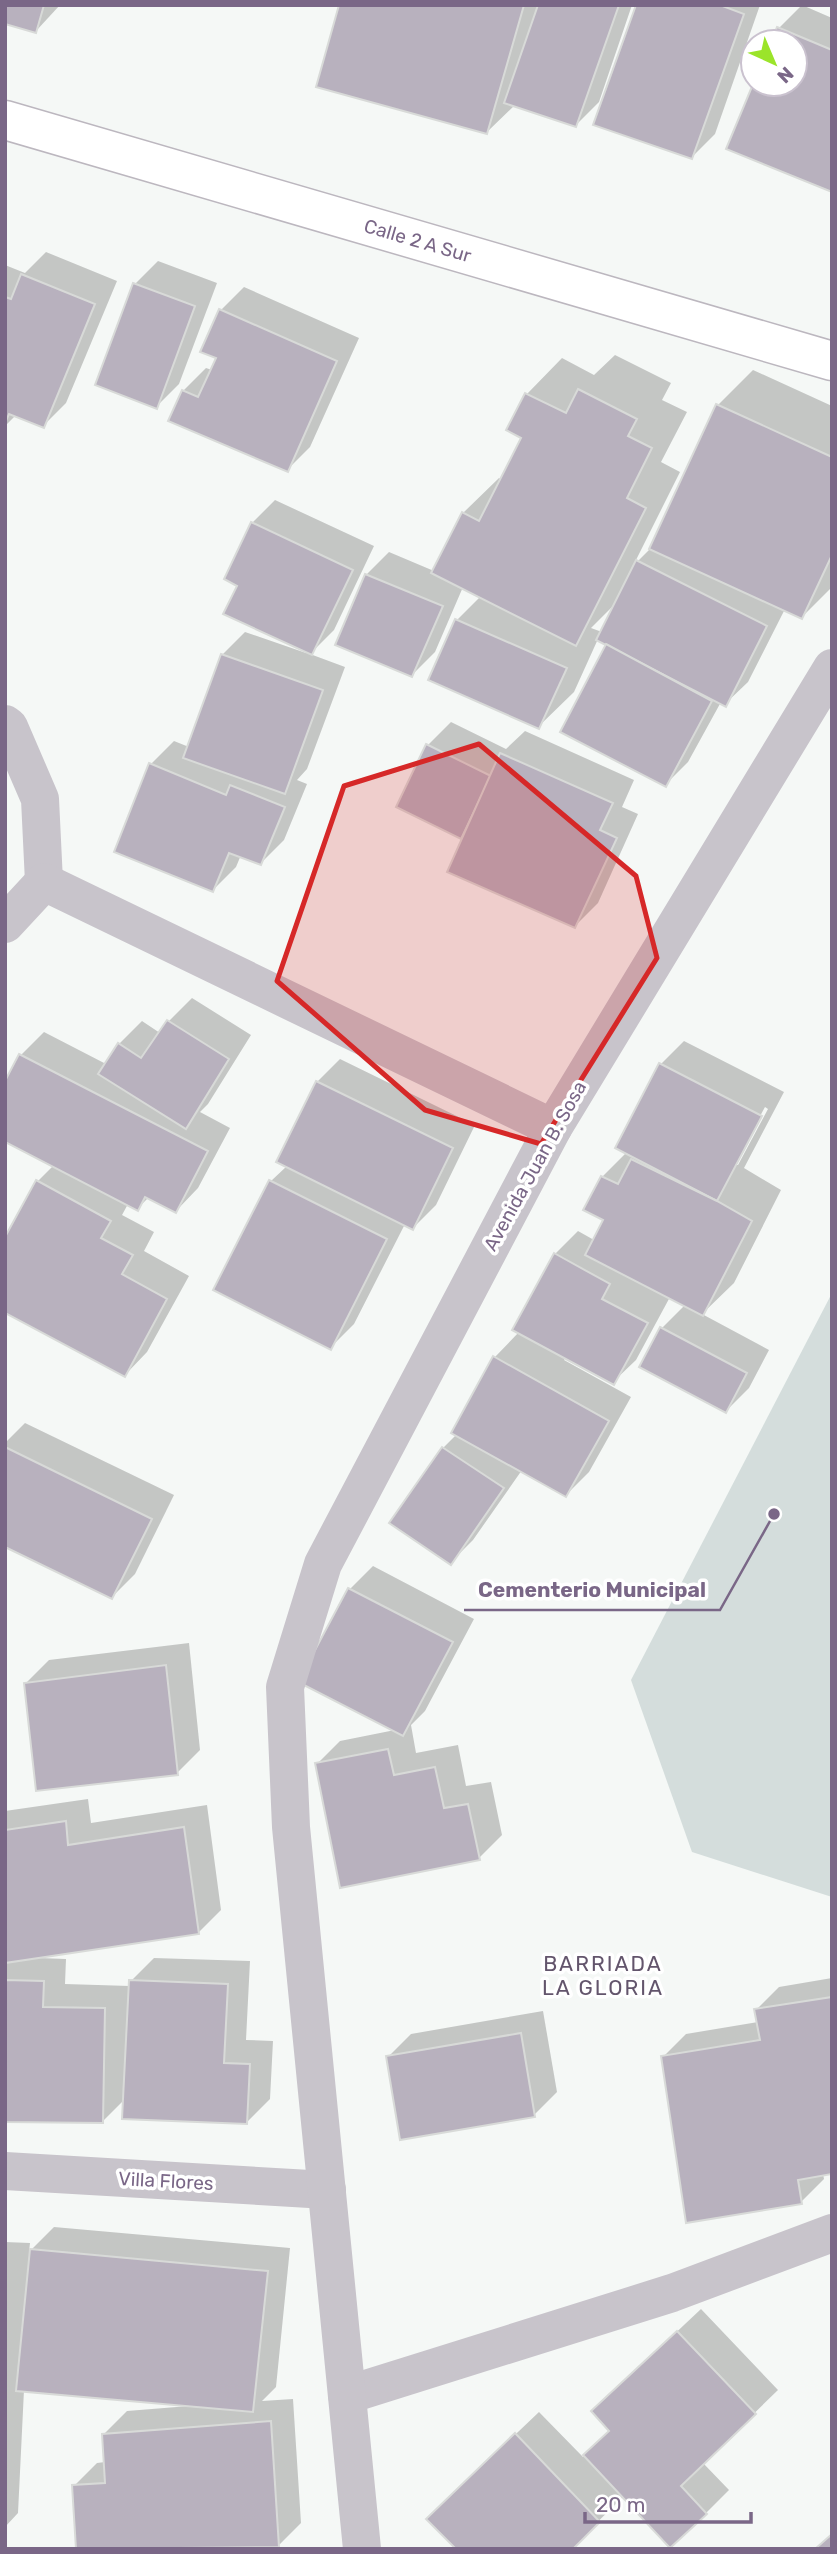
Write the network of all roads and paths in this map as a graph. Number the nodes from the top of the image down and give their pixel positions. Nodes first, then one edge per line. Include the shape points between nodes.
1 (5, 120) edge
2 (832, 361) edge
3 (832, 668) edge
4 (5, 724) edge
5 (44, 882) junction
6 (5, 924) edge
7 (553, 1128) junction
8 (5, 2171) edge
9 (327, 2190) junction
10 (832, 2233) edge
11 (347, 2395) junction
12 (362, 2549) edge

1 - 2 main road, Calle 2 A Sur
3 - 7 street, Avenida Juan B. Sosa
4 - 5 street via 40,799
5 - 6 street
5 - 7 street
7 - 9 street, Avenida Juan B. Sosa via 323,1564 285,1687 291,1827
8 - 9 street, Villa Flores
9 - 11 street, Avenida Juan B. Sosa
10 - 11 street via 672,2293
11 - 12 street, Avenida Juan B. Sosa

